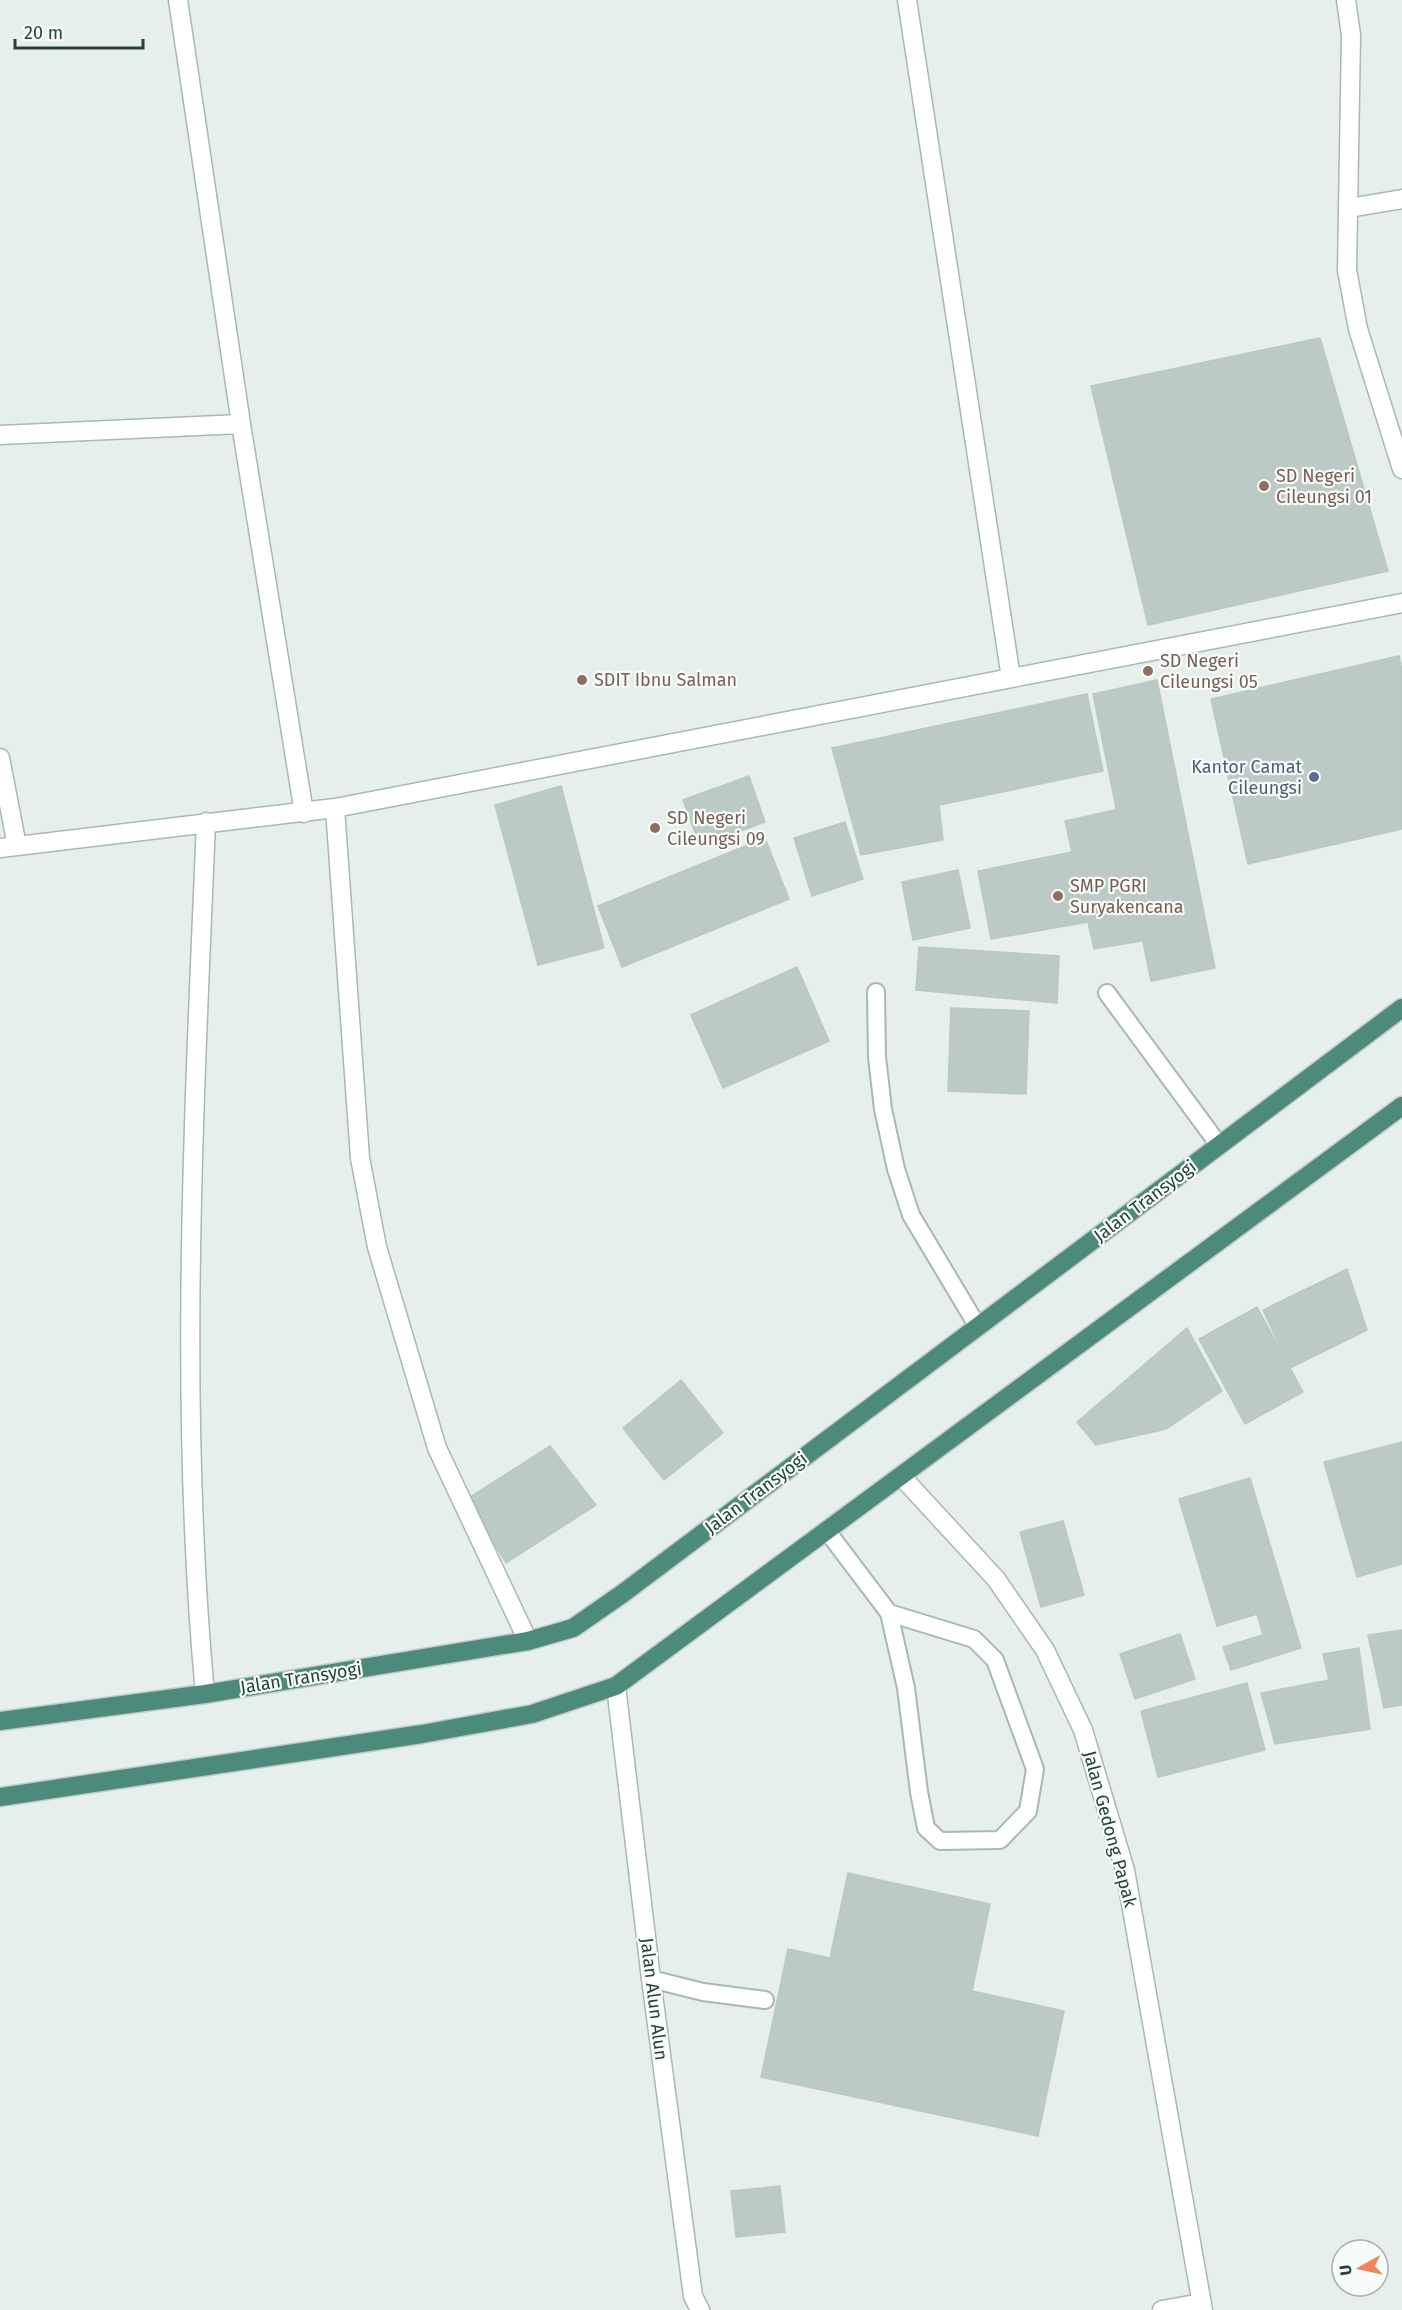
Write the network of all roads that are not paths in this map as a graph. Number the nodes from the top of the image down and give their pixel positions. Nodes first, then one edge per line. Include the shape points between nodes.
1 (178, 0) edge
2 (907, 0) edge
3 (1346, 0) edge
4 (1402, 199) edge
5 (1349, 208) junction
6 (241, 424) junction
7 (0, 435) edge
8 (1402, 469) edge
9 (1402, 603) edge
10 (1011, 678) junction
11 (0, 758) edge
12 (335, 808) junction
13 (304, 813) junction
14 (206, 822) junction
15 (9, 847) edge
16 (876, 993) dead end
17 (1107, 993) dead end
18 (1402, 1008) edge
19 (1402, 1106) edge
20 (1219, 1145) junction
21 (978, 1327) junction
22 (901, 1476) junction
23 (826, 1531) junction
24 (889, 1613) junction
25 (528, 1641) junction
26 (616, 1686) junction
27 (204, 1694) junction
28 (0, 1721) edge
29 (0, 1797) edge
30 (651, 1979) junction
31 (765, 2000) dead end
32 (1202, 2307) edge
33 (700, 2310) edge
34 (1162, 2310) edge

1 - 6 street
2 - 10 street
3 - 5 street via 1351,35
4 - 5 street
5 - 8 street via 1347,270 1358,329
6 - 7 street
6 - 13 street
9 - 10 street
10 - 12 street
11 - 15 street
12 - 13 street
12 - 25 street via 360,1158 377,1247 437,1448
13 - 14 street
14 - 15 street
14 - 27 street via 190,1200 192,1437
16 - 21 lane via 877,1057 896,1169 911,1215
17 - 20 lane
18 - 20 highway, Jalan Transyogi
19 - 22 highway
20 - 21 highway, Jalan Transyogi
21 - 25 highway, Jalan Transyogi via 622,1594 573,1628
22 - 23 highway
22 - 32 street, Jalan Gedong Papak via 996,1579 1046,1650 1083,1730 1125,1870
23 - 24 lane
23 - 26 highway
24 - 24 lane via 906,1688 926,1828 940,1841 1000,1839 1028,1811 1035,1769 995,1660 974,1639
25 - 27 highway, Jalan Transyogi
26 - 29 highway via 532,1714 411,1736
26 - 30 street, Jalan Alun Alun
27 - 28 highway, Jalan Transyogi
30 - 31 lane via 703,1992
30 - 33 street, Jalan Alun Alun via 693,2296
32 - 34 street

